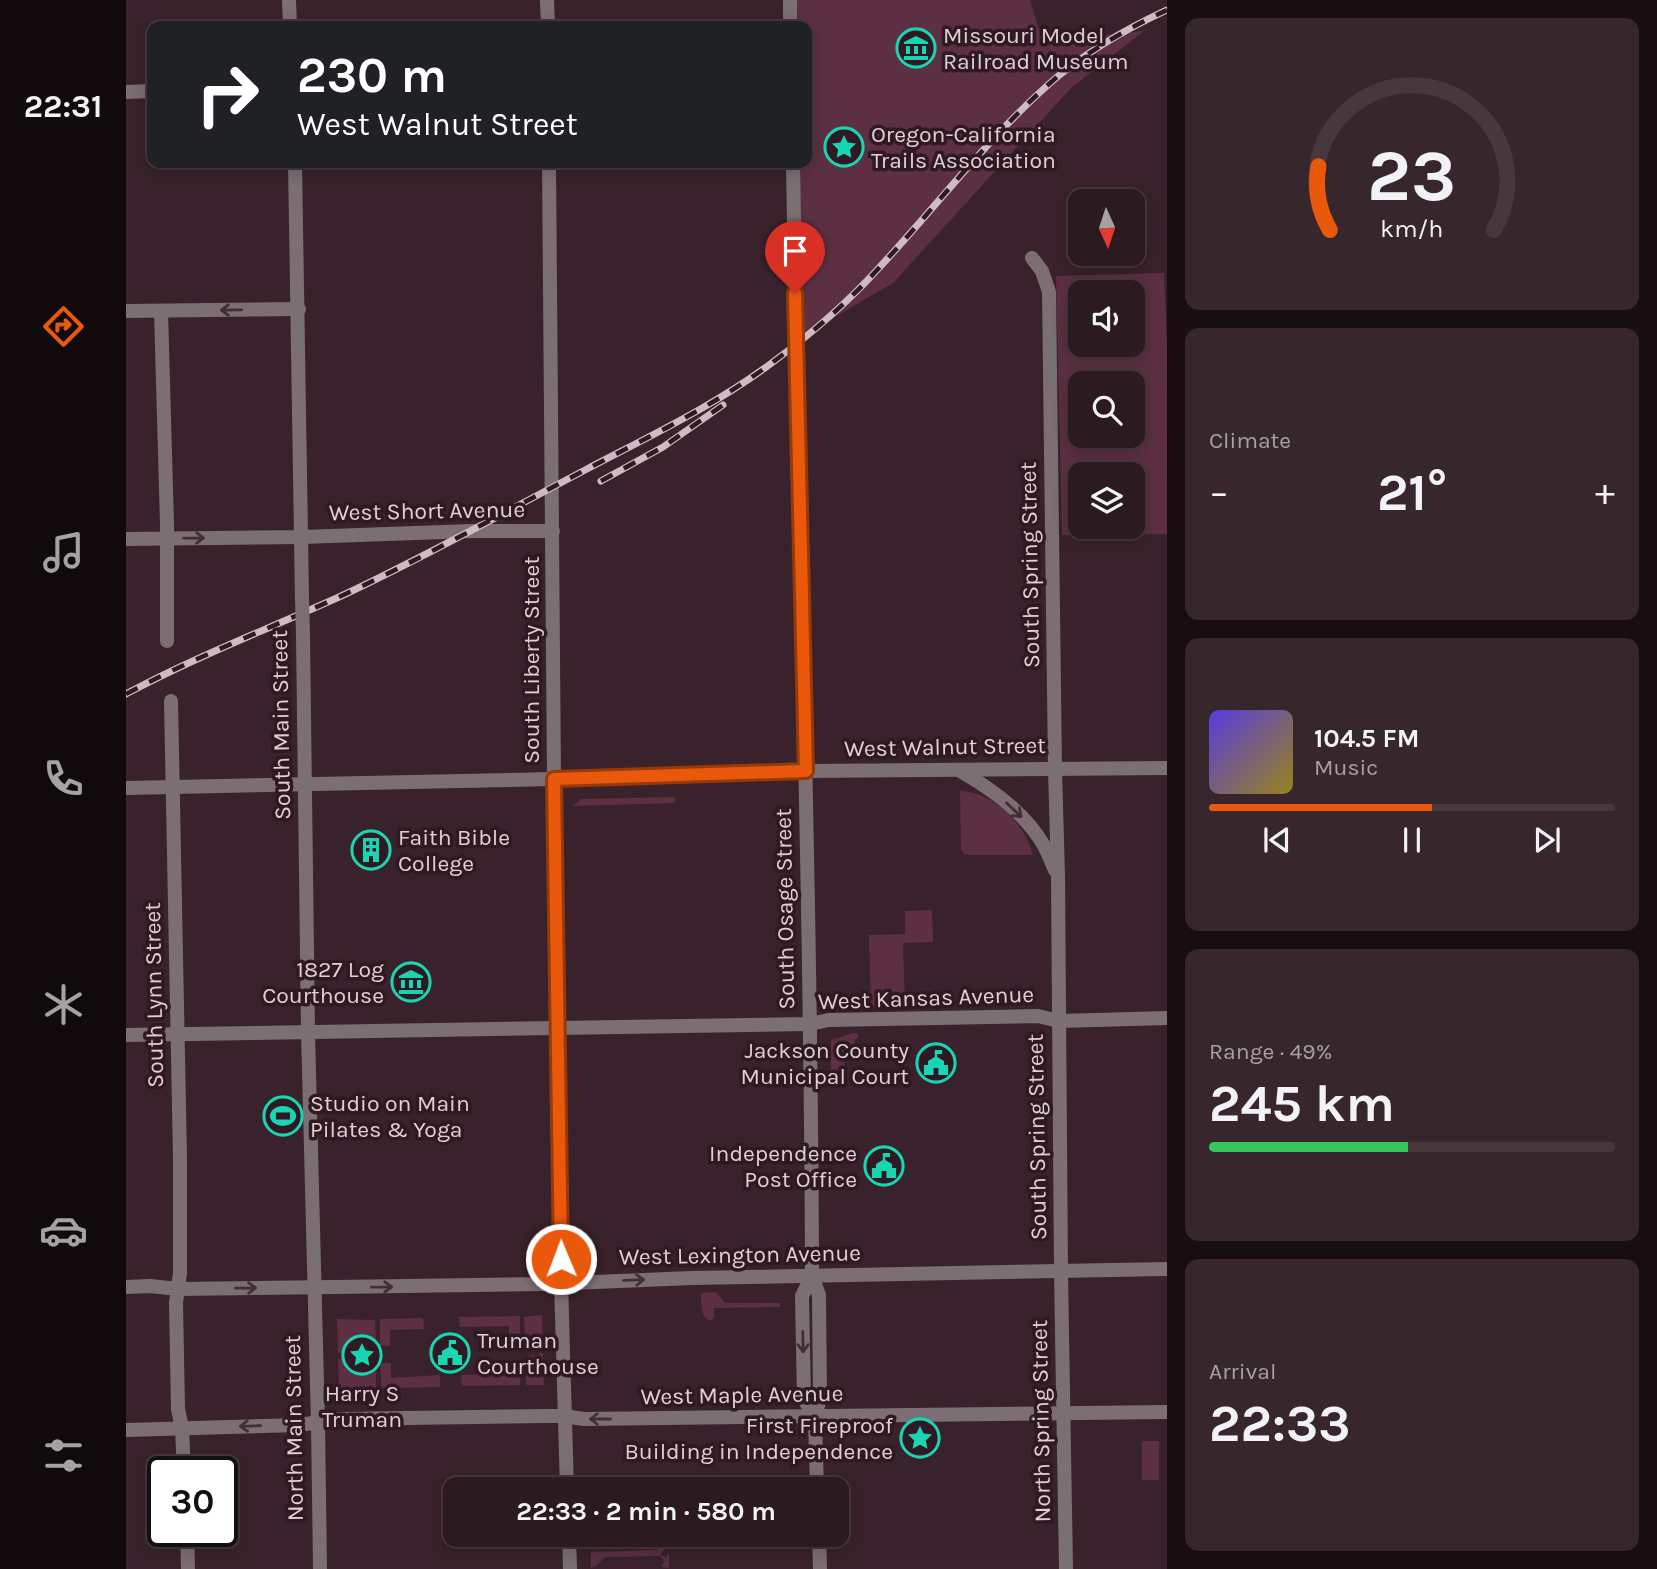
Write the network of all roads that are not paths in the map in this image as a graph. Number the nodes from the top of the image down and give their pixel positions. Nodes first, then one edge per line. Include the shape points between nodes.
1 (289, 0) edge
2 (547, 0) edge
3 (790, 0) edge
4 (290, 21) edge
5 (548, 21) edge
6 (790, 21) edge
7 (147, 91) edge
8 (126, 92) edge
9 (295, 168) edge
10 (549, 168) edge
11 (793, 168) edge
12 (1032, 258) dead end
13 (299, 309) junction
14 (126, 311) edge
15 (161, 311) junction
16 (553, 531) junction
17 (302, 537) junction
18 (126, 539) edge
19 (167, 539) junction
20 (167, 640) dead end
21 (171, 701) dead end
22 (1167, 768) edge
23 (1055, 769) junction
24 (959, 770) junction
25 (806, 771) junction
26 (554, 779) junction
27 (304, 783) junction
28 (173, 786) junction
29 (126, 788) edge
30 (1058, 876) junction
31 (1167, 1018) edge
32 (1059, 1021) junction
33 (810, 1024) junction
34 (558, 1028) junction
35 (308, 1031) junction
36 (178, 1034) junction
37 (126, 1035) edge
38 (1167, 1269) edge
39 (1061, 1272) junction
40 (813, 1276) junction
41 (561, 1283) junction
42 (126, 1287) edge
43 (314, 1287) junction
44 (178, 1289) junction
45 (1167, 1412) edge
46 (1064, 1414) junction
47 (564, 1416) junction
48 (815, 1417) junction
49 (318, 1423) junction
50 (182, 1428) junction
51 (126, 1430) edge
52 (183, 1456) edge
53 (567, 1477) edge
54 (817, 1477) edge
55 (187, 1547) edge
56 (569, 1547) edge
57 (819, 1547) edge
58 (188, 1569) edge
59 (320, 1569) edge
60 (570, 1569) edge
61 (820, 1569) edge
62 (1066, 1569) edge

1 - 4 street
2 - 5 street
3 - 6 street
7 - 8 street
9 - 13 street, South Main Street
10 - 16 street, South Liberty Street
11 - 25 street, South Osage Street
12 - 23 street, South Spring Street via 1049,292
13 -> 15 street
13 - 17 street, South Main Street
14 - 15 street
15 - 19 street
16 - 17 street, West Short Avenue
16 - 26 street, South Liberty Street
19 -> 17 street, West Short Avenue
17 - 27 street, South Main Street, bridge
18 - 19 street, West Short Avenue
19 - 20 street
21 - 28 street, South Lynn Street
22 - 23 street, West Walnut Street
23 - 24 street, West Walnut Street
23 - 30 street, South Spring Street
24 - 25 street, West Walnut Street
24 -> 30 street, South Spring Street via 1019,813 1043,843
25 - 26 street, West Walnut Street
25 - 33 street, South Osage Street
26 - 27 street, West Walnut Street
26 - 34 street, South Liberty Street
27 - 28 street, West Walnut Street
27 - 35 street, South Main Street
28 - 29 street, West Walnut Street
28 - 36 street, South Lynn Street
30 - 32 street, South Spring Street
31 - 32 street, West Kansas Avenue
32 - 33 street, West Kansas Avenue via 1038,1016
32 - 39 street, South Spring Street
33 - 34 street, West Kansas Avenue
33 - 40 street, South Osage Street
34 - 35 street, West Kansas Avenue
34 - 41 street, South Liberty Street
35 - 36 street, West Kansas Avenue
35 - 43 street, South Main Street
36 - 37 street, West Kansas Avenue
36 - 44 street, South Lynn Street
38 - 39 street, West Lexington Avenue
39 - 40 street, West Lexington Avenue
39 - 46 street, North Spring Street
41 -> 40 street, West Lexington Avenue
40 - 48 street, South Osage Street via 819,1295 820,1399
43 -> 41 street, West Lexington Avenue
41 - 47 street, South Liberty Street
42 - 44 street, West Lexington Avenue
44 -> 43 street, West Lexington Avenue
43 - 49 street, North Main Street
44 - 50 street, South Lynn Street
45 - 46 street, West Maple Avenue
46 - 48 street, West Maple Avenue
46 - 62 street, North Spring Street
48 -> 47 street, West Maple Avenue
47 - 49 street, West Maple Avenue
47 - 53 street, South Liberty Street
48 - 54 street, South Osage Street
49 -> 50 street, West Maple Avenue
49 - 59 street, North Main Street
50 - 51 street, West Maple Avenue
50 - 52 street, South Lynn Street
55 - 58 street
56 - 60 street
57 - 61 street

